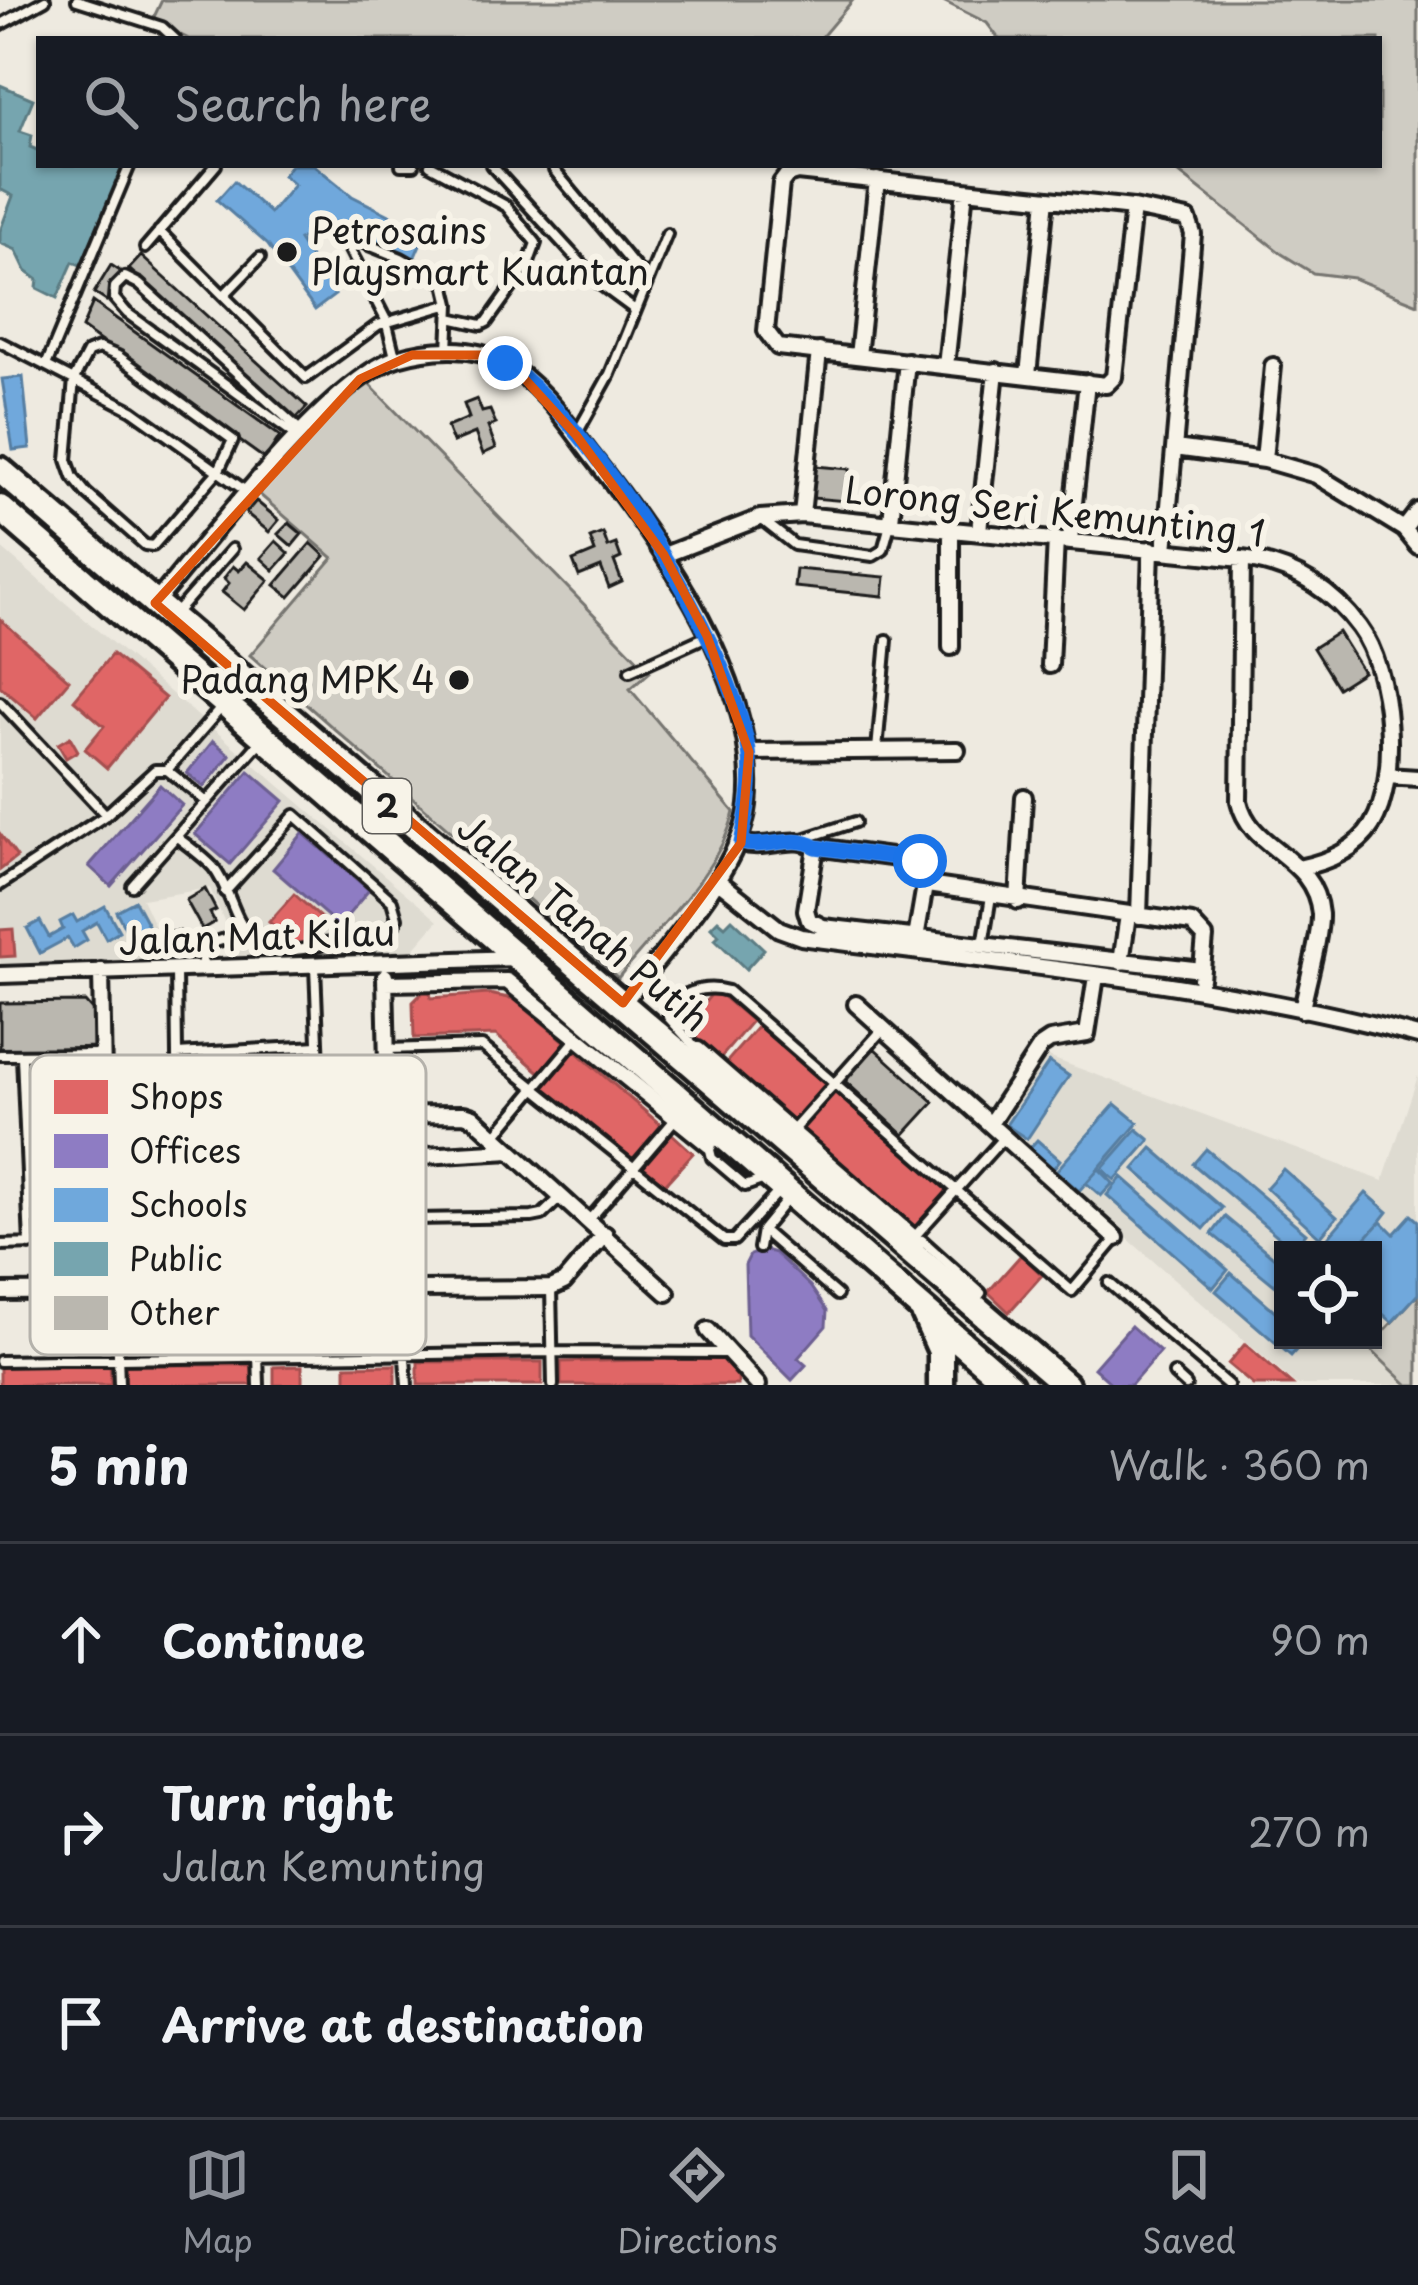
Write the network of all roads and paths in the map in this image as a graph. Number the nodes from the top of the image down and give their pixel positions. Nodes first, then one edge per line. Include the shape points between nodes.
1 (45, 0) edge
2 (77, 0) edge
3 (0, 25) edge
4 (172, 36) edge
5 (129, 168) edge
6 (214, 168) edge
7 (436, 168) edge
8 (494, 168) edge
9 (554, 170) dead end
10 (877, 181) junction
11 (965, 190) junction
12 (1046, 199) junction
13 (1133, 208) junction
14 (159, 232) junction
15 (668, 234) dead end
16 (146, 248) dead end
17 (260, 259) dead end
18 (647, 281) junction
19 (225, 294) junction
20 (450, 304) junction
21 (635, 310) junction
22 (450, 318) junction
23 (386, 320) junction
24 (0, 342) edge
25 (448, 351) junction
26 (819, 351) junction
27 (858, 356) junction
28 (395, 359) junction
29 (907, 362) junction
30 (47, 363) junction
31 (946, 366) junction
32 (1273, 366) dead end
33 (996, 371) junction
34 (1028, 375) junction
35 (74, 379) junction
36 (1088, 382) junction
37 (301, 435) junction
38 (576, 435) junction
39 (1175, 448) junction
40 (1264, 460) junction
41 (0, 470) edge
42 (219, 470) junction
43 (248, 493) junction
44 (0, 508) edge
45 (1418, 511) edge
46 (802, 515) junction
47 (760, 518) junction
48 (891, 521) junction
49 (951, 528) junction
50 (1404, 529) junction
51 (979, 531) junction
52 (1063, 540) junction
53 (1418, 546) edge
54 (232, 549) dead end
55 (1158, 550) junction
56 (664, 555) junction
57 (1242, 559) junction
58 (164, 610) junction
59 (706, 636) junction
60 (887, 640) dead end
61 (950, 647) dead end
62 (1050, 665) dead end
63 (630, 671) dead end
64 (0, 702) edge
65 (226, 703) junction
66 (265, 737) junction
67 (877, 749) junction
68 (957, 750) dead end
69 (749, 752) junction
70 (167, 770) junction
71 (1387, 776) junction
72 (1418, 778) edge
73 (1024, 797) dead end
74 (207, 802) junction
75 (106, 815) junction
76 (854, 822) dead end
77 (177, 837) junction
78 (741, 843) junction
79 (809, 843) junction
80 (1302, 867) junction
81 (717, 880) junction
82 (0, 885) edge
83 (132, 886) dead end
84 (927, 886) junction
85 (225, 892) junction
86 (991, 896) junction
87 (1018, 901) junction
88 (1133, 916) junction
89 (242, 931) junction
90 (916, 938) junction
91 (982, 947) junction
92 (516, 958) junction
93 (1121, 962) junction
94 (384, 964) junction
95 (315, 965) junction
96 (202, 968) junction
97 (176, 970) junction
98 (1202, 970) junction
99 (101, 971) junction
100 (0, 975) edge
101 (1096, 976) junction
102 (385, 983) junction
103 (1199, 990) junction
104 (623, 1003) junction
105 (856, 1004) dead end
106 (1302, 1010) junction
107 (585, 1028) junction
108 (884, 1028) junction
109 (1418, 1036) edge
110 (318, 1046) junction
111 (386, 1049) junction
112 (103, 1054) joint
113 (177, 1054) joint
114 (694, 1054) junction
115 (0, 1055) edge
116 (62, 1055) edge
117 (318, 1055) edge
118 (386, 1055) edge
119 (22, 1056) junction
120 (30, 1056) edge
121 (834, 1084) junction
122 (533, 1090) junction
123 (426, 1115) edge
124 (677, 1117) junction
125 (990, 1124) junction
126 (792, 1131) junction
127 (494, 1137) junction
128 (1004, 1137) junction
129 (713, 1138) junction
130 (511, 1151) junction
131 (426, 1155) edge
132 (631, 1169) junction
133 (781, 1186) junction
134 (956, 1190) junction
135 (562, 1196) junction
136 (426, 1220) edge
137 (589, 1220) junction
138 (762, 1230) junction
139 (605, 1234) junction
140 (1117, 1238) joint
141 (0, 1245) edge
142 (30, 1245) joint
143 (913, 1245) junction
144 (759, 1248) dead end
145 (1109, 1283) dead end
146 (551, 1288) junction
147 (426, 1289) edge
148 (667, 1293) dead end
149 (837, 1295) dead end
150 (921, 1306) junction
151 (708, 1330) dead end
152 (552, 1352) junction
153 (733, 1353) junction
154 (426, 1354) edge
155 (118, 1355) edge
156 (332, 1355) edge
157 (405, 1355) edge
158 (258, 1356) junction
159 (118, 1358) junction
160 (0, 1361) edge
161 (1174, 1374) dead end
162 (119, 1385) edge
163 (259, 1385) edge
164 (406, 1385) edge
165 (553, 1385) edge
166 (758, 1385) edge
167 (941, 1385) edge
168 (1010, 1385) edge
169 (1066, 1385) edge
170 (1186, 1385) edge
171 (1227, 1385) edge

1 - 3 lane
2 - 4 lane
5 - 30 lane
6 - 14 lane
7 - 22 lane via 506,206 536,244 485,325
8 - 21 lane via 601,285
9 - 18 lane
10 - 11 street
10 - 26 street via 797,172 781,183 766,331 778,347
10 - 27 street
11 - 12 street
11 - 31 street
12 - 13 street
12 - 34 street
13 - 36 street via 1114,377 1106,385
13 - 39 street via 1188,219 1193,229
14 - 16 lane
14 - 19 lane
15 - 18 lane
17 - 19 lane
18 - 21 lane
19 - 23 lane via 310,378
20 - 22 lane
20 - 23 lane
20 - 23 lane via 445,283 354,239 350,250
21 - 38 lane
22 - 25 lane
23 - 28 lane
24 - 30 lane
25 - 28 street
25 - 38 street via 505,363
26 - 27 street
26 - 46 street
27 - 29 street
28 - 37 street via 360,379
29 - 31 street
29 - 48 street
30 - 35 lane
31 - 33 street
32 - 40 street
33 - 34 street
33 - 51 street
34 - 36 street
35 - 42 lane
35 - 42 lane via 88,352 118,356 233,440
35 - 42 lane via 67,460 73,477 146,545
36 - 52 street
37 - 37 lane via 127,313 115,287 125,278 139,284
37 - 43 street
38 - 56 street
39 - 40 street
39 - 55 street
40 - 50 street via 1316,475
41 - 58 highway, Jalan Tanah Putih / 2
42 - 43 lane
43 - 58 street
44 - 65 highway, Jalan Tanah Putih / 2
45 - 50 street
46 - 47 street, Lorong Seri Kemunting 1
46 - 48 street, Lorong Seri Kemunting 1
47 - 48 lane via 794,545 873,556 883,550
47 - 56 street, Lorong Seri Kemunting 1
48 - 49 street, Lorong Seri Kemunting 1
49 - 51 street, Lorong Seri Kemunting 1
49 - 61 street
50 - 53 street
51 - 52 street, Lorong Seri Kemunting 1
52 - 55 street, Lorong Seri Kemunting 1
52 - 62 street
54 - 58 lane
55 - 57 street, Lorong Seri Kemunting 1
55 - 88 street
56 - 59 street
57 - 71 street, Lorong Seri Kemunting 1 via 1308,580 1363,631 1384,689
57 - 80 street via 1240,801 1250,829
58 - 104 highway, Jalan Tanah Putih / 2
59 - 63 lane
59 - 69 street
60 - 67 lane
64 - 75 lane
65 - 66 highway, Jalan Tanah Putih / 2
65 - 70 lane
66 - 74 lane
66 - 92 highway, Jalan Tanah Putih / 2
67 - 68 street
67 - 69 street
69 - 78 street
70 - 74 lane
70 - 75 lane via 155,770
71 - 72 street
71 - 80 street, Lorong Seri Kemunting 1 via 1371,829 1342,853
73 - 87 street
74 - 77 lane
75 - 82 lane
76 - 79 lane
77 - 83 lane
77 - 85 lane via 214,868
78 - 79 street
78 - 81 street
79 - 84 street via 920,861
79 - 90 street via 809,920
80 - 106 street via 1320,914
81 - 101 street via 801,938
81 - 104 street
84 - 86 street
84 - 90 street
85 - 89 lane
85 - 89 lane via 295,815 392,901 397,918 382,937 311,950 284,951
86 - 87 street
86 - 91 lane
87 - 88 street
88 - 93 street
88 - 98 street via 1192,923 1205,937
89 - 96 lane via 206,946
90 - 91 street
91 - 93 street
92 - 94 street, Jalan Mat Kilau
92 - 107 highway, Jalan Tanah Putih / 2
93 - 98 street
94 - 95 street, Jalan Mat Kilau
94 - 102 street
95 - 96 street, Jalan Mat Kilau
95 - 110 lane
96 - 97 street, Jalan Mat Kilau
97 - 99 street, Jalan Mat Kilau
97 - 113 lane
98 - 103 street
99 - 100 street, Jalan Mat Kilau
99 - 112 street
101 - 103 street
101 - 125 street via 1087,1034 1041,1046
102 - 107 street via 504,980
102 - 111 street
103 - 106 street
104 - 114 highway, Jalan Tanah Putih / 2
105 - 108 street
106 - 109 street
107 - 122 lane
107 - 124 street
107 - 129 highway, Jalan Tanah Putih / 2
108 - 121 lane
108 - 125 street
110 - 113 lane
110 - 117 lane
111 - 118 street
111 - 122 lane via 482,1046
112 - 116 lane
114 - 121 lane via 668,1017 671,1005 717,988
114 - 126 street
114 - 143 highway, Jalan Tanah Putih / 2
115 - 119 lane
119 - 120 lane
119 - 142 lane
121 - 126 lane
121 - 134 lane
122 - 127 lane
122 - 132 lane
123 - 127 street via 464,1114
124 - 129 street
124 - 132 lane
125 - 128 street
126 - 143 street
127 - 130 street
128 - 134 lane
128 - 140 street
129 - 133 highway, Jalan Tanah Putih / 2
130 - 131 street
130 - 135 street
132 - 133 lane via 730,1242
132 - 137 lane
133 - 138 lane
133 - 150 highway, Jalan Tanah Putih / 2
134 - 140 lane via 1072,1291
134 - 143 lane
135 - 136 lane via 532,1217
135 - 137 street
137 - 139 street
138 - 144 lane
138 - 149 lane
139 - 146 street
139 - 148 street
141 - 142 lane
143 - 169 highway, Jalan Tanah Putih / 2
145 - 171 lane
146 - 147 street
146 - 152 lane
150 - 167 highway via 941,1351
150 - 168 highway, Jalan Tanah Putih / 2
151 - 153 street
152 - 153 lane
152 - 154 lane
152 - 165 lane
153 - 166 street
155 - 159 lane
156 - 158 lane
157 - 164 lane
158 - 159 lane
158 - 163 lane
159 - 160 lane
159 - 162 lane
161 - 170 lane

